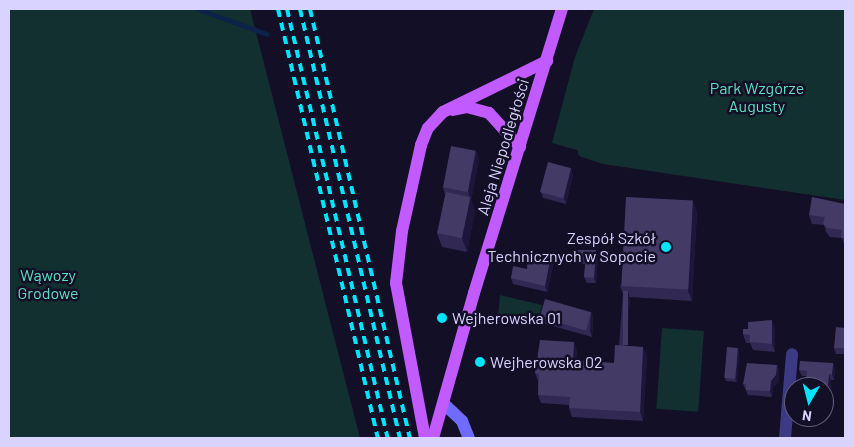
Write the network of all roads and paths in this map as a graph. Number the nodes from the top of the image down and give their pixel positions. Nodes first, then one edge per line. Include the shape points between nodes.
1 (562, 9) edge
2 (547, 62) junction
3 (443, 112) junction
4 (520, 146) junction
5 (792, 354) dead end
6 (444, 404) junction
7 (435, 433) edge
8 (425, 438) edge
9 (469, 438) edge
10 (785, 438) edge

1 - 2 main road, Aleja Niepodległości
2 - 3 main road
2 - 4 main road, Aleja Niepodległości
3 - 4 main road via 467,108 489,113
3 - 8 main road via 428,128 421,145 402,231 396,282
4 - 6 main road, Aleja Niepodległości via 472,299
5 - 10 street
6 - 7 main road, Aleja Niepodległości
6 - 9 street via 462,421

